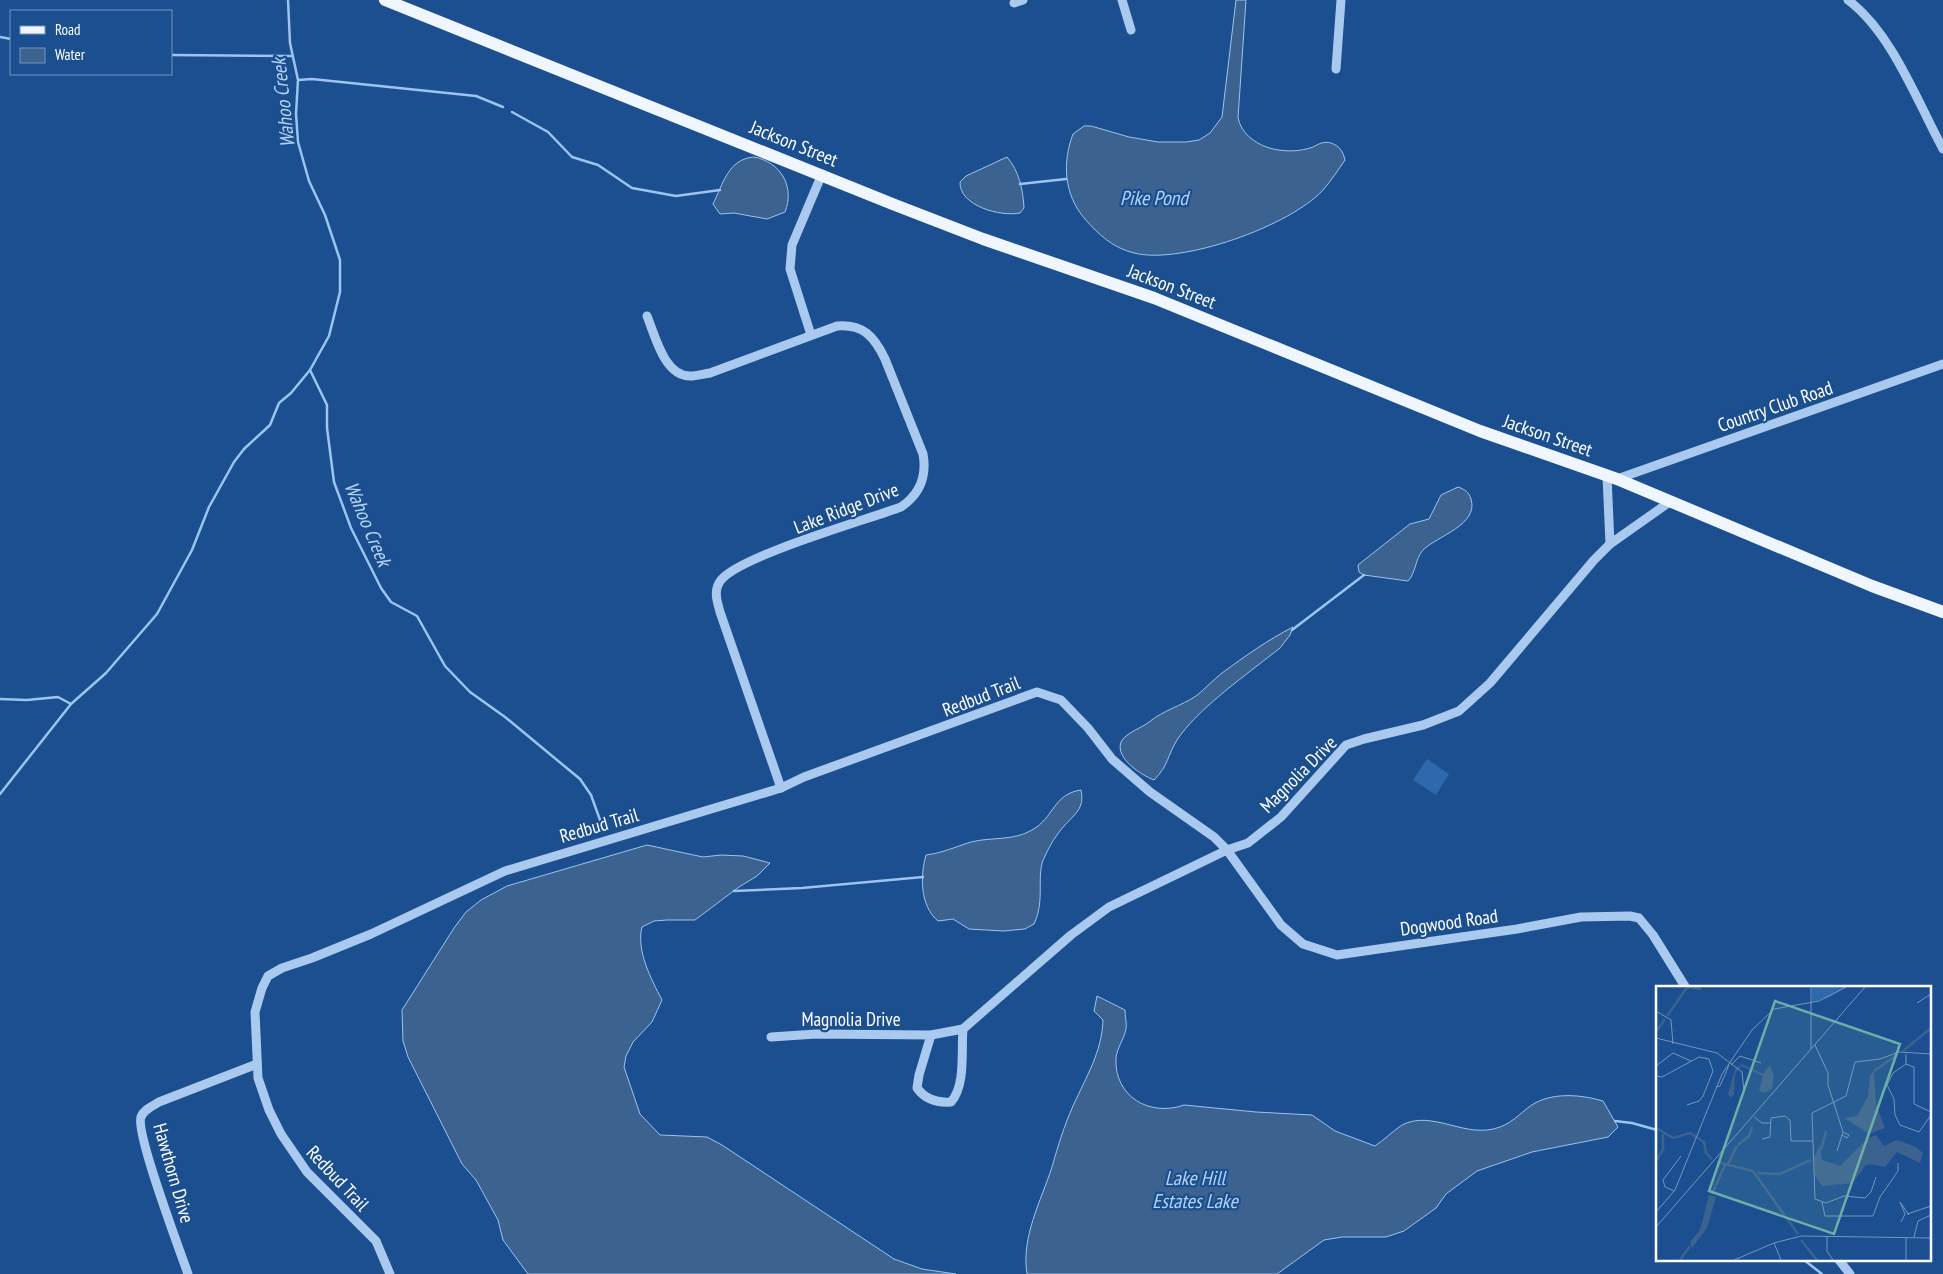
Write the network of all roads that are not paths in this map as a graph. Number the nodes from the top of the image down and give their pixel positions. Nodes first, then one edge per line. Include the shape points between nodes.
1 (385, 0) edge
2 (1122, 0) edge
3 (1341, 0) edge
4 (1848, 0) edge
5 (1131, 30) dead end
6 (1336, 69) dead end
7 (1943, 149) edge
8 (822, 174) junction
9 (647, 316) dead end
10 (811, 335) junction
11 (1943, 364) edge
12 (1612, 478) junction
13 (1670, 501) junction
14 (1610, 544) junction
15 (1943, 612) edge
16 (782, 788) junction
17 (1226, 850) junction
18 (1685, 986) edge
19 (963, 1029) junction
20 (931, 1035) junction
21 (771, 1037) dead end
22 (257, 1064) junction
23 (1841, 1262) edge
24 (188, 1274) edge
25 (390, 1274) edge
26 (1850, 1274) edge

1 - 8 main road, Jackson Street
2 - 5 street
3 - 6 street
4 - 7 street via 1870,19 1892,53
8 - 10 street via 792,245 790,269
8 - 12 main road, Jackson Street via 983,239 1154,298 1480,431
9 - 10 street, Lake Ridge Drive via 662,353 675,371 688,376 710,373
10 - 16 street, Lake Ridge Drive via 851,325 861,328 871,337 885,359 925,466 918,491 901,507 747,562 721,580 716,589 720,612
11 - 12 street, Country Club Road
12 - 13 main road, Jackson Street
12 - 14 street
13 - 14 street, Magnolia Drive
13 - 15 main road, Jackson Street via 1872,586
14 - 17 street, Magnolia Drive via 1473,700 1442,719 1346,745 1281,817 1248,843
16 - 17 street, Redbud Trail via 804,777 1037,692 1060,700 1112,759 1150,792 1214,837
16 - 22 street, Redbud Trail via 505,871 371,934 272,972 262,988 255,1012
17 - 18 street, Dogwood Road via 1281,925 1302,944 1337,955 1581,917 1630,916 1639,918 1653,935
17 - 19 street, Magnolia Drive via 1109,907 1071,934
19 - 20 street, Magnolia Drive
19 - 20 street via 961,1072 957,1096 951,1102 928,1098 917,1088
20 - 21 street, Magnolia Drive
22 - 24 street, Hawthorn Drive via 159,1102 141,1117 148,1154
22 - 25 street, Redbud Trail via 264,1100 281,1134 307,1172 376,1241
23 - 26 street

